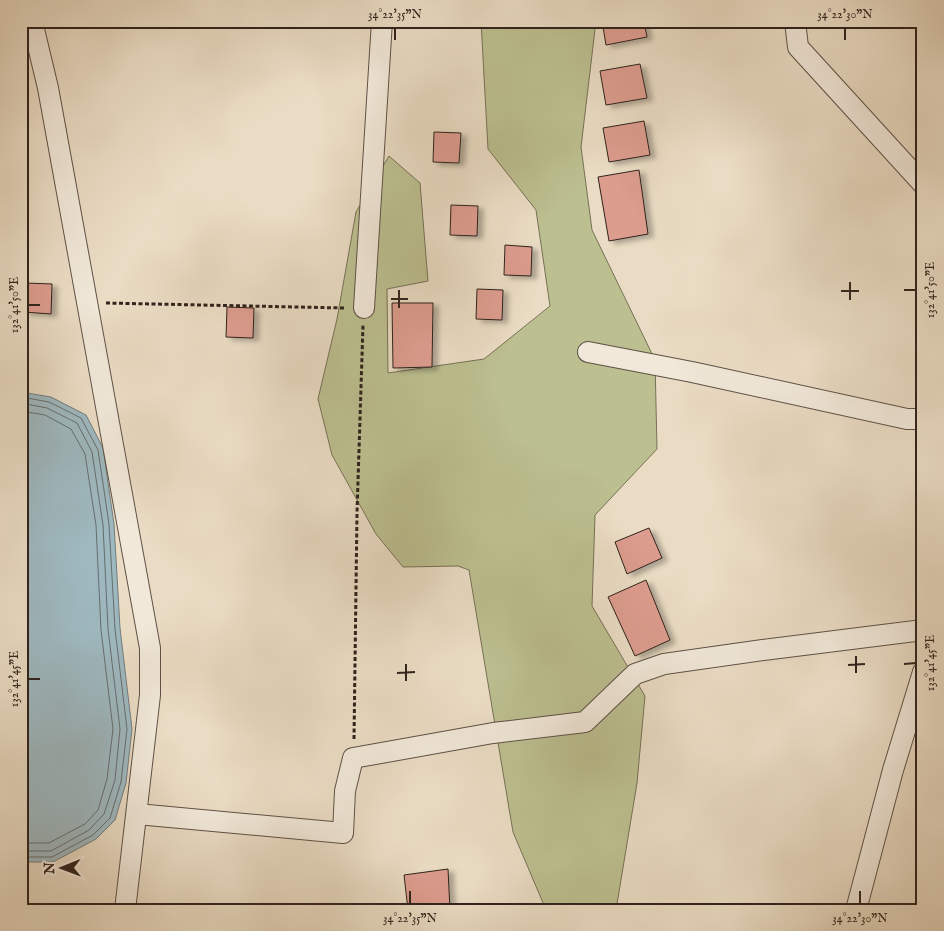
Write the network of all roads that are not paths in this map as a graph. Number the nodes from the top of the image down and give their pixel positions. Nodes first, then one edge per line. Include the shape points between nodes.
1 (32, 21) edge
2 (382, 21) edge
3 (795, 21) edge
4 (923, 184) edge
5 (364, 308) road end
6 (588, 352) dead end
7 (923, 419) edge
8 (923, 630) edge
9 (923, 672) edge
10 (137, 814) junction
11 (125, 910) edge
12 (856, 910) edge

1 - 10 street via 48,88 150,648 150,696
2 - 5 street
3 - 4 street via 798,47
6 - 7 street via 907,419
8 - 10 street via 664,664 635,674 585,722 494,733 353,758 345,790 343,832
9 - 12 street
10 - 11 street

